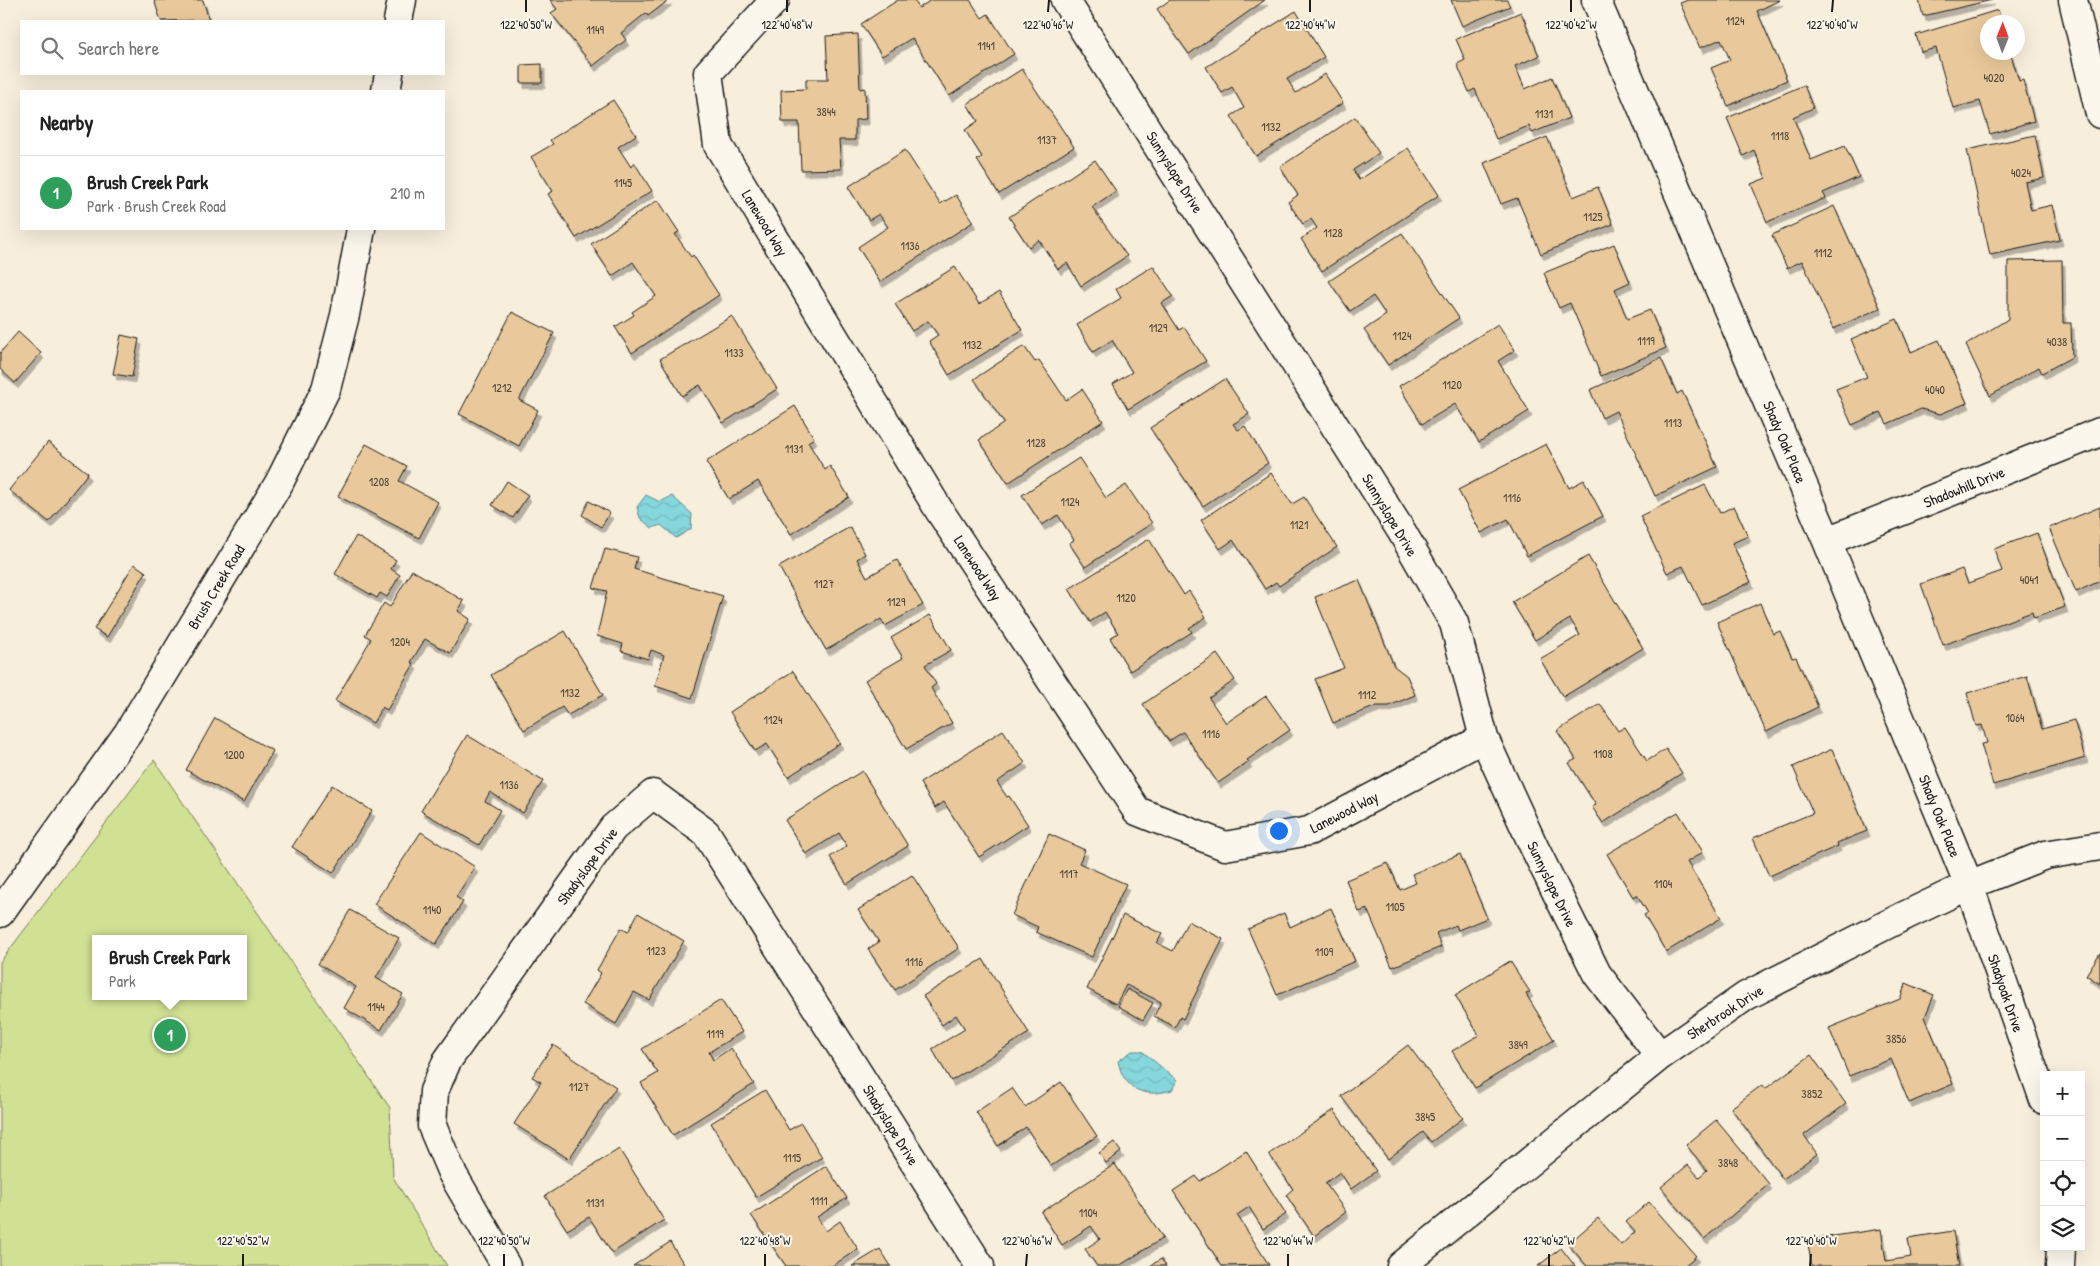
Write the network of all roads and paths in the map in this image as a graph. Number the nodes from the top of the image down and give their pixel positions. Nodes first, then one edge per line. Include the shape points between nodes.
1 (402, 0) edge
2 (775, 0) edge
3 (1065, 0) edge
4 (1596, 0) edge
5 (2073, 0) edge
6 (398, 20) edge
7 (389, 75) edge
8 (386, 90) edge
9 (2100, 114) edge
10 (361, 230) edge
11 (2100, 432) edge
12 (1827, 541) junction
13 (1484, 738) junction
14 (2100, 846) edge
15 (1969, 885) junction
16 (0, 913) edge
17 (1660, 1056) junction
18 (2040, 1089) edge
19 (2061, 1251) edge
20 (506, 1266) edge
21 (980, 1266) edge
22 (1401, 1266) edge
23 (2060, 1266) edge

1 - 6 street
2 - 13 street, Lanewood Way via 708,73 718,145 939,510 1137,811 1224,846 1308,831
3 - 13 street, Sunnyslope Drive via 1407,540 1454,623
4 - 12 street, Shady Oak Place
5 - 9 street
7 - 8 street
10 - 16 street, Brush Creek Road via 345,315 326,389 279,483 128,733
11 - 12 street, Shadowhill Drive
12 - 15 street, Shady Oak Place
13 - 17 street, Sunnyslope Drive via 1597,974
14 - 15 street, Sherbrook Drive via 2045,856
15 - 17 street, Sherbrook Drive via 1746,996
15 - 18 street, Shadyoak Drive
17 - 22 street, Sherbrook Drive
19 - 23 street
20 - 21 street, Shadyslope Drive via 452,1173 432,1126 434,1091 447,1061 613,828 652,794 706,833

